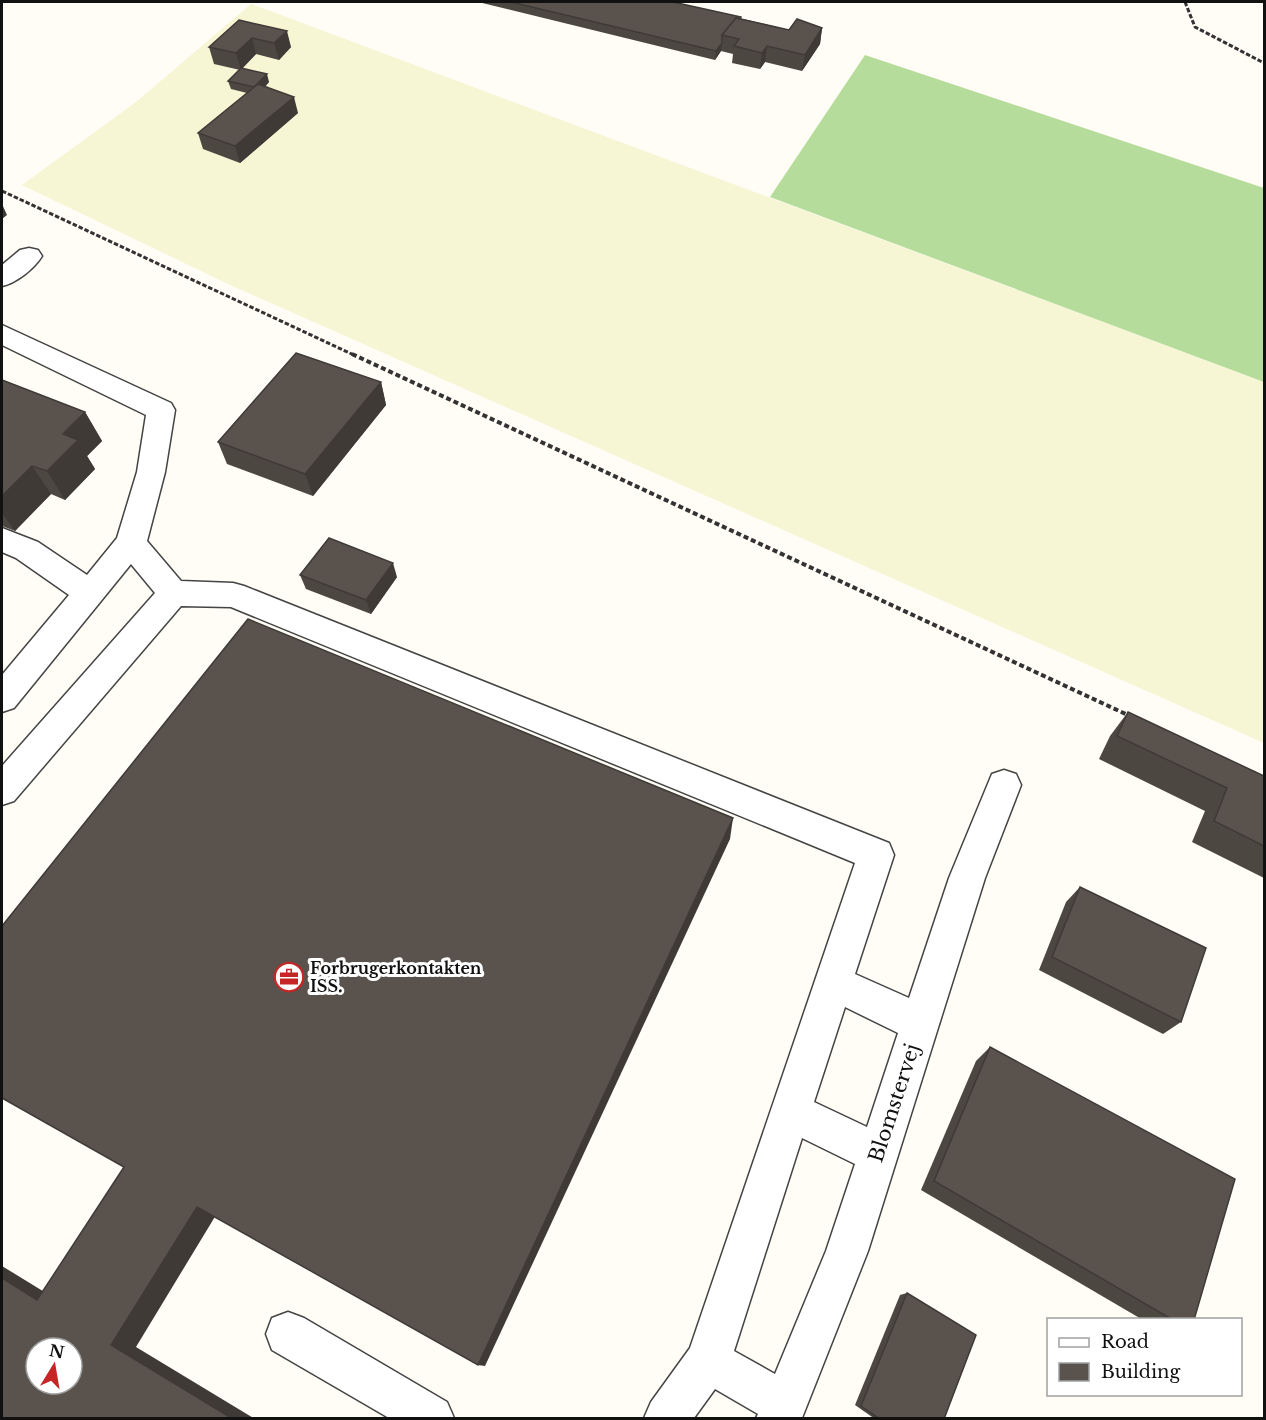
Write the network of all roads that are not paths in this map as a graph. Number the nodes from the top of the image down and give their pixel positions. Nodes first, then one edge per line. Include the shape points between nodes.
1 (29, 256) dead end
2 (2, 278) edge
3 (2, 334) edge
4 (2, 540) edge
5 (131, 543) junction
6 (90, 592) junction
7 (172, 593) junction
8 (2, 698) edge
9 (1004, 785) dead end
10 (2, 790) edge
11 (834, 983) junction
12 (920, 1023) junction
13 (791, 1112) junction
14 (878, 1154) junction
15 (288, 1334) dead end
16 (708, 1361) junction
17 (782, 1412) edge
18 (431, 1419) edge
19 (667, 1419) edge

1 - 2 street
3 - 5 street via 161,410 151,472
4 - 6 street via 27,550
5 - 6 street
5 - 7 street
6 - 8 street
7 - 10 street
7 - 11 street via 233,595 244,599 876,855
9 - 12 street, Blomstervej via 967,878
11 - 12 street
11 - 13 street
12 - 14 street, Blomstervej
13 - 14 street
13 - 16 street
14 - 17 street, Blomstervej via 847,1251
15 - 18 street
16 - 17 street
16 - 19 street

